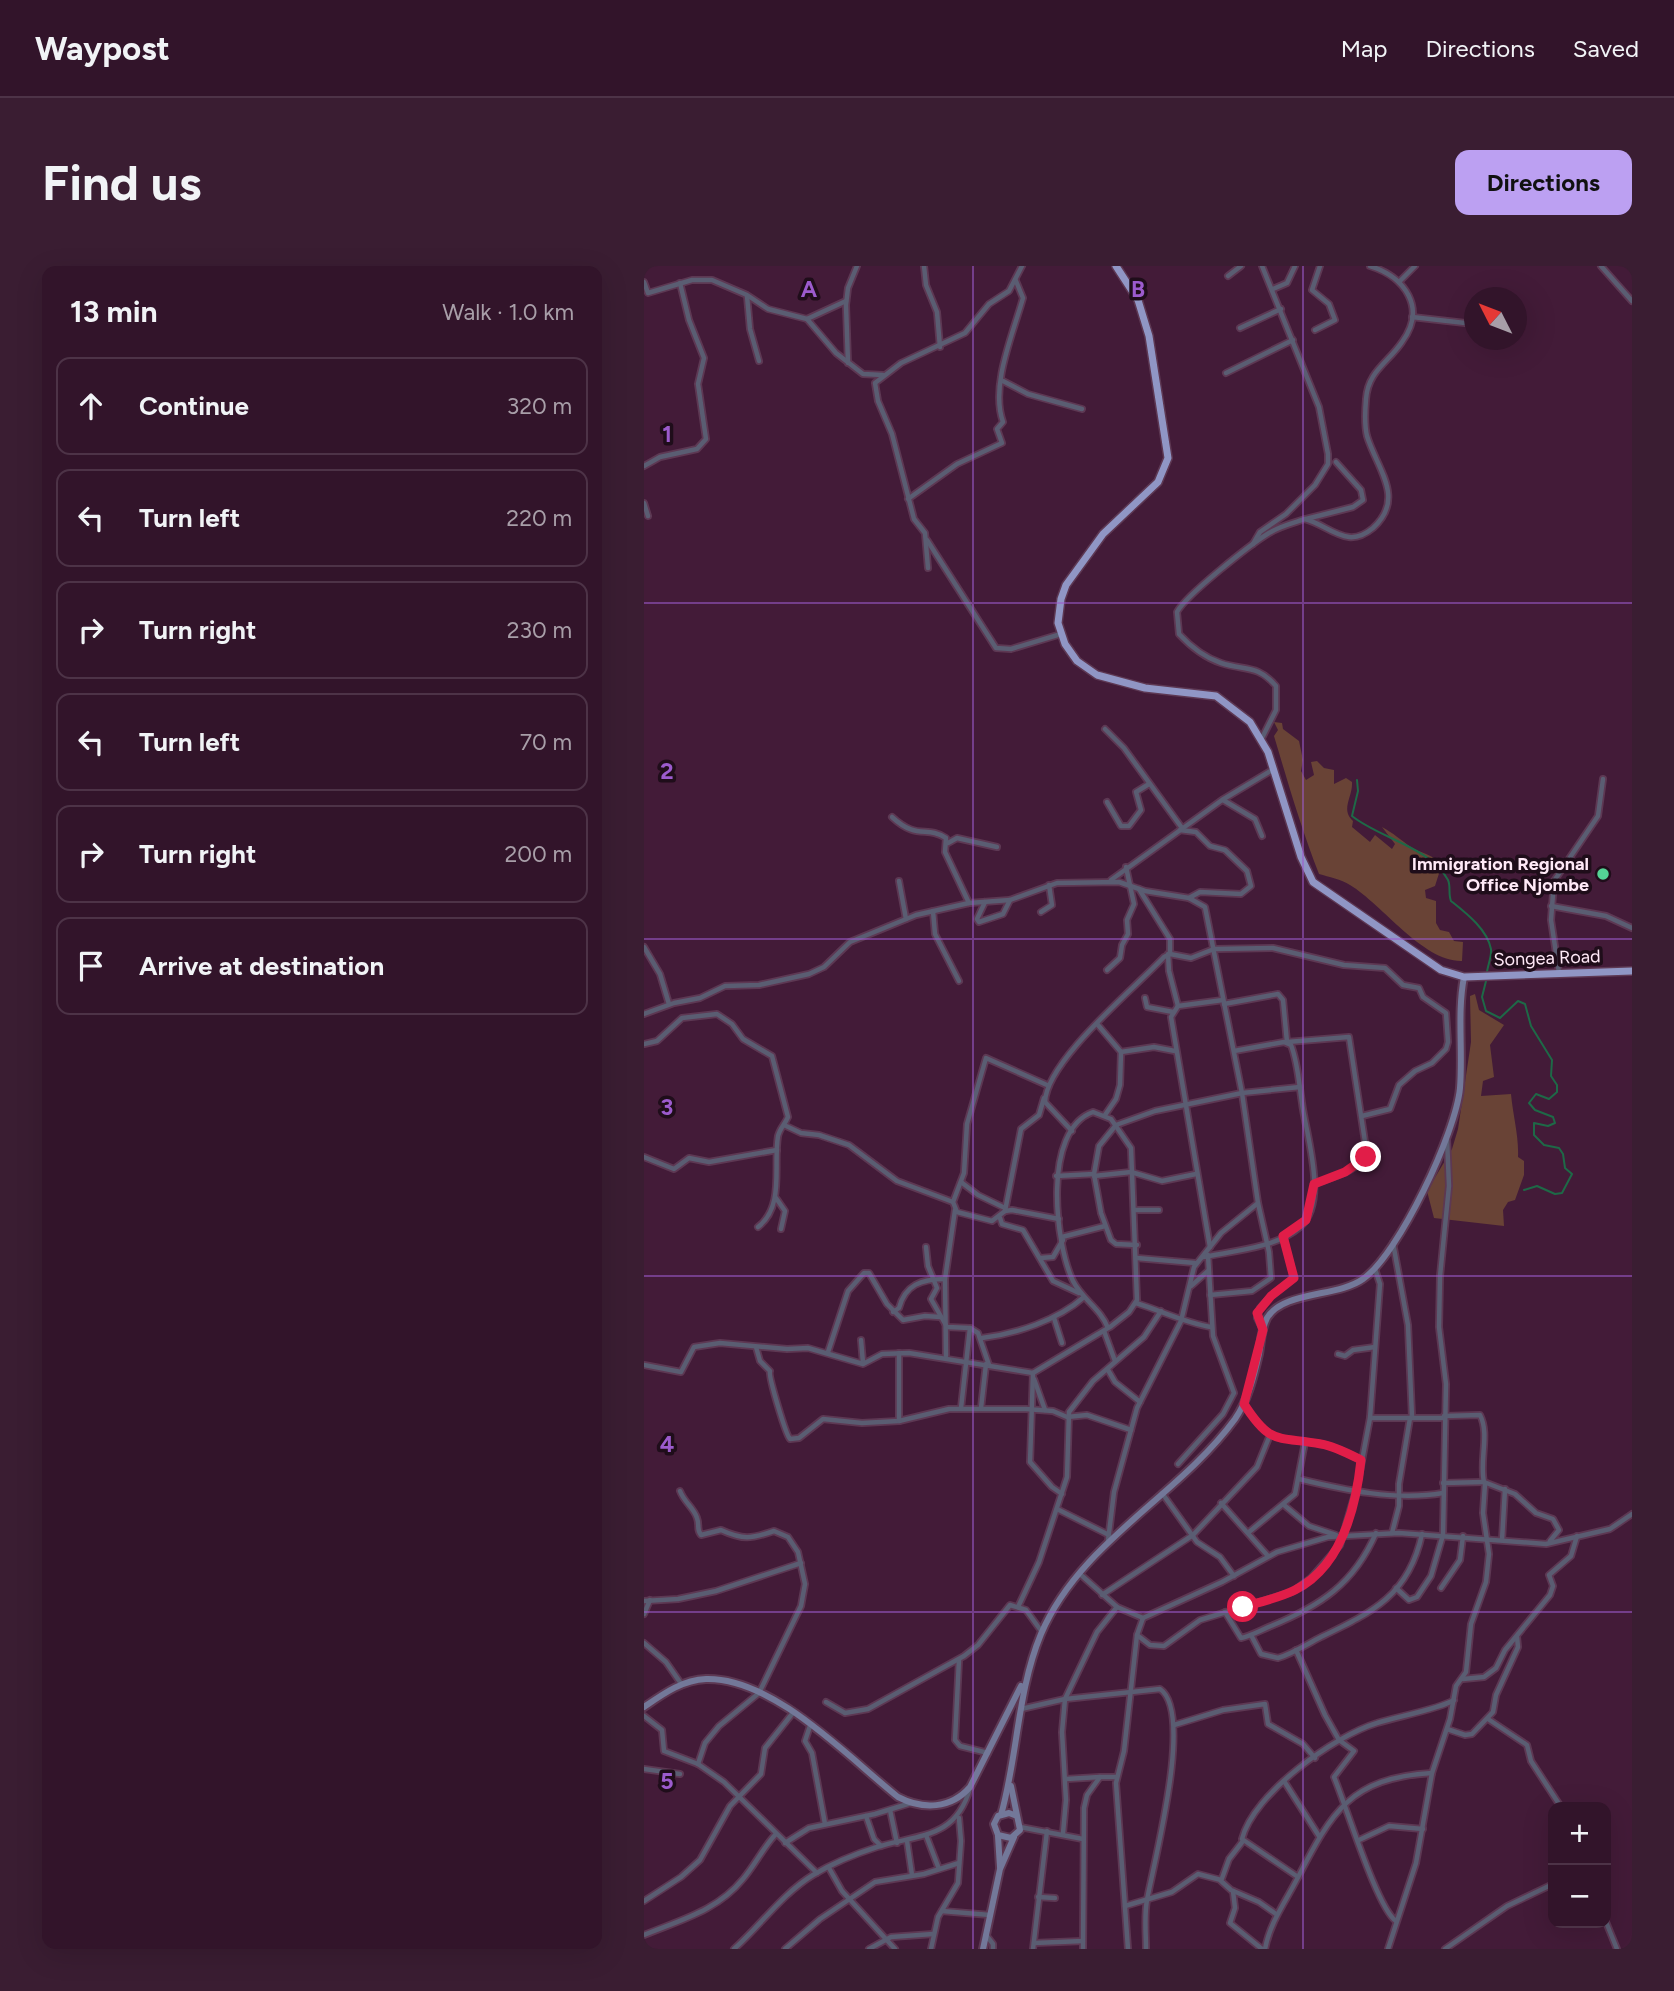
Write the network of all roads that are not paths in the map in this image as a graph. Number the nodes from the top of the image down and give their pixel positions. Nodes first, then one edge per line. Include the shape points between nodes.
1 (858, 266) edge
2 (925, 266) edge
3 (1022, 266) edge
4 (1116, 266) edge
5 (1230, 266) edge
6 (1241, 266) edge
7 (1262, 266) edge
8 (1295, 266) edge
9 (1320, 266) edge
10 (1370, 266) edge
11 (1415, 266) edge
12 (1601, 266) edge
13 (1234, 271) junction
14 (1228, 276) dead end
15 (1015, 280) junction
16 (1400, 281) junction
17 (644, 282) edge
18 (680, 283) junction
19 (1273, 289) junction
20 (747, 295) junction
21 (846, 301) junction
22 (1632, 301) edge
23 (1281, 309) junction
24 (1412, 317) junction
25 (807, 319) junction
26 (1464, 323) edge
27 (1240, 328) dead end
28 (1315, 330) dead end
29 (1293, 340) junction
30 (940, 347) junction
31 (759, 361) dead end
32 (848, 364) junction
33 (1226, 373) dead end
34 (884, 375) junction
35 (1003, 381) junction
36 (1082, 409) dead end
37 (1336, 462) dead end
38 (644, 466) edge
39 (908, 499) junction
40 (644, 503) edge
41 (648, 516) dead end
42 (1305, 519) junction
43 (926, 540) junction
44 (1253, 545) junction
45 (928, 568) dead end
46 (1061, 634) junction
47 (1105, 729) dead end
48 (1262, 738) junction
49 (1274, 769) junction
50 (1603, 779) dead end
51 (1149, 784) junction
52 (1222, 800) junction
53 (1107, 802) dead end
54 (892, 817) dead end
55 (1181, 829) junction
56 (1262, 836) dead end
57 (948, 843) junction
58 (997, 847) dead end
59 (1126, 867) junction
60 (899, 881) dead end
61 (1110, 881) junction
62 (1049, 885) junction
63 (1130, 886) junction
64 (1139, 889) junction
65 (1189, 898) junction
66 (1010, 900) junction
67 (985, 901) junction
68 (969, 903) junction
69 (1551, 906) junction
70 (933, 911) junction
71 (1041, 912) dead end
72 (906, 919) junction
73 (1632, 928) edge
74 (644, 947) edge
75 (1214, 948) junction
76 (1169, 954) junction
77 (1107, 970) dead end
78 (1632, 971) edge
79 (1559, 973) junction
80 (1464, 977) junction
81 (959, 981) dead end
82 (1145, 998) dead end
83 (1224, 1002) junction
84 (669, 1004) junction
85 (1178, 1006) junction
86 (1173, 1012) junction
87 (644, 1014) edge
88 (1098, 1025) junction
89 (1287, 1042) junction
90 (644, 1044) edge
91 (1175, 1051) junction
92 (1234, 1051) junction
93 (1121, 1052) junction
94 (1047, 1085) junction
95 (1300, 1087) junction
96 (1242, 1093) junction
97 (1045, 1095) junction
98 (1186, 1105) junction
99 (1105, 1115) junction
100 (1362, 1116) junction
101 (784, 1125) junction
102 (1116, 1125) junction
103 (1072, 1132) junction
104 (1447, 1139) junction
105 (776, 1150) junction
106 (644, 1157) edge
107 (1131, 1172) junction
108 (1196, 1174) junction
109 (1094, 1175) junction
110 (1056, 1176) junction
111 (961, 1182) junction
112 (1314, 1184) junction
113 (776, 1197) junction
114 (953, 1202) junction
115 (1258, 1203) junction
116 (1005, 1209) junction
117 (955, 1210) junction
118 (1135, 1210) junction
119 (1159, 1210) dead end
120 (1000, 1217) junction
121 (1059, 1220) junction
122 (1105, 1226) junction
123 (758, 1227) dead end
124 (781, 1229) dead end
125 (1283, 1236) junction
126 (1062, 1239) junction
127 (1267, 1242) junction
128 (1393, 1243) junction
129 (1137, 1245) junction
130 (926, 1247) dead end
131 (1207, 1253) junction
132 (1041, 1258) junction
133 (1137, 1258) junction
134 (1196, 1263) junction
135 (1375, 1269) junction
136 (1208, 1271) junction
137 (934, 1279) junction
138 (945, 1279) junction
139 (1189, 1287) junction
140 (1082, 1295) junction
141 (1210, 1295) junction
142 (1136, 1303) junction
143 (1161, 1311) junction
144 (893, 1312) junction
145 (940, 1317) junction
146 (1054, 1318) junction
147 (1181, 1321) junction
148 (947, 1327) junction
149 (1211, 1327) junction
150 (970, 1328) junction
151 (1106, 1329) junction
152 (1263, 1330) junction
153 (982, 1338) junction
154 (861, 1340) dead end
155 (1062, 1343) dead end
156 (756, 1347) junction
157 (1375, 1347) junction
158 (828, 1352) junction
159 (899, 1353) junction
160 (1338, 1354) dead end
161 (946, 1356) junction
162 (968, 1360) junction
163 (1115, 1362) junction
164 (863, 1364) junction
165 (988, 1364) junction
166 (644, 1365) edge
167 (1108, 1369) junction
168 (1032, 1374) junction
169 (1140, 1402) junction
170 (1244, 1404) junction
171 (961, 1408) junction
172 (981, 1408) junction
173 (1033, 1410) junction
174 (1045, 1410) junction
175 (1067, 1417) junction
176 (1444, 1417) junction
177 (1370, 1418) junction
178 (1411, 1418) junction
179 (899, 1421) junction
180 (1131, 1430) junction
181 (1270, 1435) junction
182 (1305, 1442) junction
183 (1361, 1460) junction
184 (1178, 1464) dead end
185 (1299, 1479) junction
186 (1443, 1483) junction
187 (1485, 1483) junction
188 (1505, 1489) junction
189 (680, 1490) dead end
190 (1162, 1492) junction
191 (1356, 1492) junction
192 (1398, 1493) junction
193 (1443, 1493) junction
194 (1062, 1494) junction
195 (1221, 1503) junction
196 (1284, 1504) junction
197 (1057, 1509) junction
198 (1632, 1514) edge
199 (1249, 1532) junction
200 (1376, 1533) junction
201 (1392, 1533) junction
202 (1344, 1534) junction
203 (1422, 1534) junction
204 (1337, 1535) junction
205 (1443, 1535) junction
206 (1192, 1536) junction
207 (1463, 1536) junction
208 (1577, 1536) junction
209 (1108, 1538) junction
210 (1488, 1538) junction
211 (1502, 1540) junction
212 (1546, 1544) junction
213 (1268, 1556) junction
214 (801, 1563) junction
215 (1080, 1574) junction
216 (1234, 1576) junction
217 (1396, 1588) junction
218 (1441, 1588) dead end
219 (1102, 1594) junction
220 (647, 1601) edge
221 (1018, 1607) junction
222 (1117, 1607) junction
223 (1225, 1612) junction
224 (644, 1614) edge
225 (1143, 1618) junction
226 (1042, 1632) junction
227 (1137, 1635) junction
228 (1251, 1635) junction
229 (1517, 1637) junction
230 (644, 1643) edge
231 (1296, 1650) junction
232 (959, 1660) junction
233 (1025, 1678) junction
234 (1463, 1679) junction
235 (682, 1685) junction
236 (759, 1692) junction
237 (1128, 1693) junction
238 (1065, 1699) junction
239 (1454, 1700) junction
240 (826, 1702) dead end
241 (644, 1707) edge
242 (1020, 1709) junction
243 (793, 1714) junction
244 (644, 1716) edge
245 (1488, 1719) junction
246 (1174, 1725) junction
247 (810, 1726) junction
248 (1447, 1729) junction
249 (1339, 1740) junction
250 (988, 1754) junction
251 (1315, 1758) junction
252 (698, 1764) junction
253 (644, 1769) edge
254 (1432, 1773) junction
255 (680, 1774) dead end
256 (1100, 1777) junction
257 (1117, 1777) junction
258 (1066, 1779) junction
259 (1283, 1781) junction
260 (1010, 1784) junction
261 (970, 1787) junction
262 (740, 1798) junction
263 (1558, 1802) edge
264 (911, 1803) junction
265 (1343, 1803) junction
266 (890, 1810) junction
267 (1000, 1815) junction
268 (865, 1816) junction
269 (1017, 1816) junction
270 (959, 1817) junction
271 (825, 1824) junction
272 (1020, 1827) junction
273 (1423, 1829) junction
274 (1047, 1831) junction
275 (1063, 1833) junction
276 (775, 1835) junction
277 (926, 1835) junction
278 (998, 1835) junction
279 (1319, 1836) junction
280 (1014, 1837) junction
281 (1083, 1839) junction
282 (1359, 1840) junction
283 (907, 1841) junction
284 (1243, 1841) junction
285 (785, 1843) junction
286 (897, 1843) junction
287 (881, 1846) junction
288 (960, 1863) junction
289 (829, 1868) junction
290 (1000, 1868) junction
291 (939, 1869) junction
292 (817, 1873) junction
293 (912, 1875) junction
294 (1298, 1877) junction
295 (1222, 1881) junction
296 (1548, 1886) edge
297 (1233, 1892) junction
298 (1038, 1898) junction
299 (1055, 1898) dead end
300 (1147, 1899) junction
301 (849, 1900) junction
302 (644, 1901) edge
303 (1125, 1906) junction
304 (942, 1911) junction
305 (1276, 1914) junction
306 (990, 1915) junction
307 (1396, 1921) junction
308 (1608, 1928) edge
309 (933, 1934) junction
310 (644, 1935) edge
311 (986, 1935) junction
312 (886, 1939) junction
313 (742, 1941) junction
314 (1083, 1941) junction
315 (1033, 1946) edge
316 (734, 1949) edge
317 (746, 1949) edge
318 (785, 1949) edge
319 (869, 1949) edge
320 (895, 1949) edge
321 (931, 1949) edge
322 (983, 1949) edge
323 (993, 1949) edge
324 (1083, 1949) edge
325 (1128, 1949) edge
326 (1146, 1949) edge
327 (1263, 1949) edge
328 (1388, 1949) edge
329 (1446, 1949) edge
330 (1617, 1949) edge

1 - 21 street
2 - 30 street
3 - 15 street
4 - 46 highway via 1138,300 1149,335 1168,458 1150,492 1103,534 1074,572 1060,600
5 - 13 street
6 - 13 street
7 - 19 street
8 - 19 street via 1287,283
9 - 28 street via 1312,290 1329,304 1335,320
10 - 16 street
11 - 16 street
12 - 22 street
13 - 14 street
15 - 30 street via 975,325
15 - 35 street via 1023,298 1013,324
16 - 24 street via 1410,297
17 - 18 street via 648,293
18 - 20 street via 707,279
18 - 38 street via 705,358 698,384 706,439 696,449 660,457
19 - 23 street
20 - 25 street via 768,309
20 - 31 street
21 - 25 street
21 - 32 street
23 - 27 street
23 - 29 street
24 - 26 street
24 - 42 street via 1404,341 1371,378 1366,397 1367,434 1390,494 1387,510 1374,527 1356,537
25 - 32 street
29 - 33 street
29 - 44 street via 1319,407 1328,464 1291,511 1260,532
30 - 34 street
32 - 34 street via 864,375
34 - 39 street via 875,388
35 - 36 street via 1028,394
35 - 39 street via 998,406 1003,422 997,429 1002,443 957,464
37 - 42 street via 1361,490 1363,500 1353,507
39 - 43 street
40 - 41 street
42 - 44 street via 1268,533
43 - 45 street
43 - 46 street via 996,648 1011,649
44 - 48 street via 1184,603 1176,620 1179,634 1198,652 1222,663 1257,669 1276,686 1276,710
46 - 48 highway via 1077,661 1097,675 1145,688 1216,696 1250,722
47 - 51 street
48 - 49 highway
49 - 52 street
49 - 80 highway via 1301,857 1317,887 1441,970
50 - 69 street via 1598,816 1558,873
51 - 53 street via 1136,792 1141,810 1129,826 1121,826
51 - 55 street
52 - 55 street
52 - 56 street via 1255,818
54 - 57 street via 911,832 940,835
55 - 59 street
55 - 65 street via 1196,832 1210,846 1225,850 1247,871 1251,886 1241,894 1200,892
57 - 58 street via 957,838
57 - 68 street via 945,852
59 - 61 street
59 - 63 street
60 - 72 street
61 - 62 street
61 - 63 street
62 - 66 street
62 - 71 street via 1052,905
63 - 64 street
63 - 77 street via 1134,904 1127,920 1128,934 1118,961
64 - 65 street
64 - 76 street via 1171,939
65 - 75 street via 1209,913
66 - 67 street
66 - 67 street via 1004,914 979,922
67 - 68 street
68 - 70 street
69 - 73 street via 1606,916
69 - 79 street
70 - 72 street
70 - 81 street via 935,934
72 - 84 street via 850,942 824,967 809,974 759,985 729,985 700,998
74 - 84 street via 660,974
75 - 76 street via 1185,958
75 - 83 street
75 - 100 street via 1273,948 1344,965 1385,968 1403,985 1419,988 1423,997 1446,1013 1448,1042 1443,1052 1399,1085 1390,1109
76 - 85 street
76 - 88 street
78 - 79 highway, Songea Road
79 - 80 highway, Songea Road
80 - 104 main road via 1460,1089
82 - 86 street via 1147,1007
83 - 85 street
83 - 89 street via 1278,994 1283,1000
83 - 92 street
84 - 87 street
85 - 86 street
86 - 91 street
88 - 93 street
88 - 94 street via 1069,1052
89 - 92 street
89 - 95 street via 1294,1053
89 - 100 street via 1349,1037
90 - 101 street via 657,1041 682,1018 704,1013 722,1016 743,1039 774,1060 788,1111
91 - 93 street via 1154,1047
91 - 98 street
92 - 96 street
93 - 99 street via 1117,1096
94 - 97 street
94 - 111 street via 986,1058 967,1124
95 - 96 street
95 - 112 street
96 - 98 street
96 - 115 street
97 - 103 street via 1048,1108
97 - 116 street via 1039,1115 1021,1129
98 - 102 street via 1137,1115
98 - 108 street
99 - 102 street
99 - 103 street via 1089,1113
100 - 112 street via 1365,1159
101 - 105 street
101 - 114 street via 849,1145 897,1181
102 - 107 street via 1130,1141
102 - 109 street via 1099,1146
103 - 110 street
104 - 128 main road
104 - 176 street via 1449,1186 1439,1327 1446,1371
105 - 106 street via 709,1161 689,1158 674,1169
105 - 113 street
107 - 108 street via 1161,1181
107 - 109 street
107 - 118 street
108 - 131 street
109 - 110 street
109 - 122 street
110 - 121 street
111 - 114 street
111 - 116 street
112 - 125 street via 1306,1220
113 - 123 street via 771,1213
113 - 124 street via 785,1211
114 - 117 street
115 - 127 street
115 - 131 street via 1221,1233
116 - 120 street
116 - 121 street
117 - 120 street via 992,1221
117 - 138 street
118 - 119 street
118 - 129 street
120 - 132 street via 1002,1224 1023,1230
121 - 126 street
122 - 126 street
122 - 129 street via 1112,1242
125 - 127 street
125 - 152 street via 1294,1278 1260,1308 1257,1318
126 - 132 street via 1053,1257
126 - 140 street via 1068,1268
127 - 131 street
127 - 141 street via 1270,1278 1252,1291
128 - 135 main road
128 - 178 street via 1407,1321
129 - 133 street
130 - 137 street
131 - 134 street
131 - 136 street
132 - 140 street via 1055,1283
133 - 134 street
133 - 142 street
134 - 139 street
135 - 152 main road via 1341,1291 1282,1306 1268,1318
135 - 157 street via 1380,1284
136 - 139 street
136 - 141 street
137 - 138 street
137 - 144 street via 908,1288
137 - 145 street via 937,1288 931,1302
138 - 148 street
139 - 147 street
140 - 146 street
140 - 151 street via 1103,1318
141 - 149 street
142 - 143 street
142 - 151 street
143 - 147 street
143 - 163 street via 1144,1337
144 - 145 street via 908,1320
144 - 158 street via 874,1279 864,1273 848,1291
145 - 148 street
146 - 153 street via 1018,1332
146 - 155 street
147 - 149 street
147 - 169 street
148 - 150 street
148 - 161 street
149 - 184 street via 1234,1393 1225,1413
150 - 153 street
150 - 162 street
151 - 163 street
151 - 168 street
152 - 170 main road
153 - 165 street
154 - 164 street
156 - 158 street
156 - 166 street via 720,1343 694,1347 681,1371
156 - 179 street via 770,1371 768,1379 790,1439 799,1438 823,1419
157 - 160 street
157 - 177 street
158 - 164 street
159 - 161 street
159 - 164 street via 882,1354
159 - 179 street
161 - 162 street
162 - 165 street
162 - 171 street
163 - 167 street
165 - 168 street
165 - 172 street
167 - 169 street via 1115,1382
167 - 175 street via 1079,1396
168 - 173 street
168 - 174 street
169 - 180 street
170 - 181 street
170 - 190 main road via 1221,1435
171 - 172 street
171 - 179 street
172 - 173 street
173 - 174 street
173 - 194 street via 1028,1428 1030,1463
174 - 175 street
175 - 180 street via 1087,1415
175 - 194 street via 1069,1467
176 - 178 street
176 - 186 street
176 - 187 street via 1482,1417
177 - 178 street
177 - 183 street
178 - 192 street
180 - 209 street via 1114,1492
181 - 182 street
181 - 195 street via 1257,1467
182 - 183 street via 1331,1446
182 - 185 street
183 - 191 street
185 - 191 street
185 - 196 street via 1295,1494
186 - 187 street
186 - 193 street
187 - 188 street
187 - 210 street
188 - 211 street
188 - 212 street via 1536,1513 1557,1522 1558,1534
189 - 214 street via 696,1514 698,1534 721,1530 754,1539 777,1532 792,1541
190 - 206 street
190 - 209 main road
191 - 192 street
191 - 202 street
192 - 193 street
192 - 201 street
193 - 205 street
194 - 197 street
195 - 199 street
195 - 206 street
196 - 199 street
196 - 204 street via 1309,1526
197 - 209 street
197 - 221 street
198 - 208 street via 1610,1529
199 - 213 street
200 - 201 street
200 - 202 street
200 - 228 street via 1362,1558 1328,1597 1300,1615
201 - 203 street
202 - 204 street
202 - 223 street via 1337,1549 1302,1586
203 - 205 street
203 - 217 street via 1413,1565
204 - 213 street
205 - 207 street
205 - 217 street via 1434,1571 1417,1597 1409,1600
206 - 216 street via 1220,1557
206 - 219 street
207 - 210 street
207 - 218 street via 1460,1560
208 - 212 street
208 - 229 street via 1571,1556 1549,1575 1550,1595
209 - 215 main road
210 - 211 street
210 - 234 street via 1486,1582 1471,1624
211 - 212 street
213 - 216 street
214 - 220 street via 744,1584
214 - 236 street via 805,1584 801,1606
215 - 219 street
215 - 226 main road
216 - 225 street
217 - 231 street via 1364,1618
219 - 222 street
220 - 224 street
221 - 226 street via 1026,1610
221 - 232 street via 1007,1606 978,1645
222 - 225 street
222 - 238 street via 1097,1632
223 - 227 street via 1197,1622 1164,1646 1148,1644
223 - 228 street via 1239,1638
225 - 227 street
226 - 233 main road
227 - 237 street
228 - 231 street via 1257,1650 1267,1657 1278,1658
229 - 234 street via 1489,1674
229 - 245 street via 1518,1647
230 - 235 street via 666,1662
231 - 249 street
232 - 240 street via 860,1713 845,1713
232 - 250 street via 955,1741
233 - 242 main road
233 - 250 main road
234 - 239 street via 1456,1686
235 - 236 main road via 705,1679 740,1683
235 - 241 main road
236 - 243 main road
236 - 252 street via 719,1726 705,1743
237 - 238 street
237 - 246 street via 1161,1689
237 - 257 street via 1124,1751
238 - 242 street
238 - 258 street
239 - 248 street
239 - 249 street via 1374,1724
242 - 260 main road
243 - 247 main road
243 - 262 street via 767,1744 761,1774
244 - 252 street via 662,1730 664,1751
245 - 248 street via 1469,1735
245 - 263 street via 1527,1745 1531,1762
246 - 251 street via 1223,1710 1265,1704 1267,1723 1305,1745
246 - 300 street via 1173,1766
247 - 264 main road
247 - 271 street via 805,1739
248 - 254 street
249 - 251 street
249 - 265 street via 1354,1752 1334,1776
250 - 261 main road
251 - 259 street
252 - 262 street
253 - 255 street
254 - 265 street via 1365,1789
254 - 273 street
256 - 257 street
256 - 258 street
256 - 281 street via 1085,1799
257 - 303 street
258 - 275 street
259 - 279 street
259 - 284 street via 1250,1820
260 - 267 main road
260 - 269 main road
261 - 264 main road via 941,1805
261 - 270 street
262 - 276 street
262 - 302 street via 730,1806 700,1860
264 - 266 street
265 - 279 street
265 - 282 street
266 - 268 street
266 - 286 street
267 - 269 main road
267 - 278 main road via 995,1824
268 - 271 street
268 - 287 street
269 - 272 main road
270 - 277 street
270 - 288 street
271 - 285 street via 798,1832
272 - 274 street
272 - 280 main road
273 - 282 street via 1389,1826
273 - 307 street
274 - 275 street
274 - 298 street
275 - 281 street
276 - 285 street
276 - 310 street via 721,1901
277 - 283 street
277 - 291 street
278 - 280 main road
278 - 290 main road
279 - 294 street
280 - 290 main road
281 - 314 street
282 - 307 street via 1387,1913
283 - 286 street
283 - 293 street
284 - 294 street
284 - 295 street via 1229,1859
285 - 292 street
286 - 287 street
287 - 289 street
288 - 291 street
288 - 304 street via 957,1887
289 - 292 street
289 - 301 street
290 - 306 main road
291 - 293 street
292 - 313 street
293 - 301 street via 875,1882
294 - 305 street
295 - 297 street
295 - 300 street via 1198,1874 1172,1892
296 - 329 street via 1507,1906
297 - 305 street
297 - 327 street via 1235,1909 1230,1923
298 - 299 street
298 - 315 street
300 - 303 street
300 - 326 street
301 - 312 street
301 - 318 street
303 - 325 street
304 - 306 street
304 - 309 street
305 - 327 street
306 - 311 main road
307 - 328 street
308 - 330 street
309 - 312 street
309 - 321 street
311 - 322 main road
311 - 323 street
312 - 319 street
312 - 320 street
313 - 316 street
313 - 317 street
314 - 315 street
314 - 324 street

